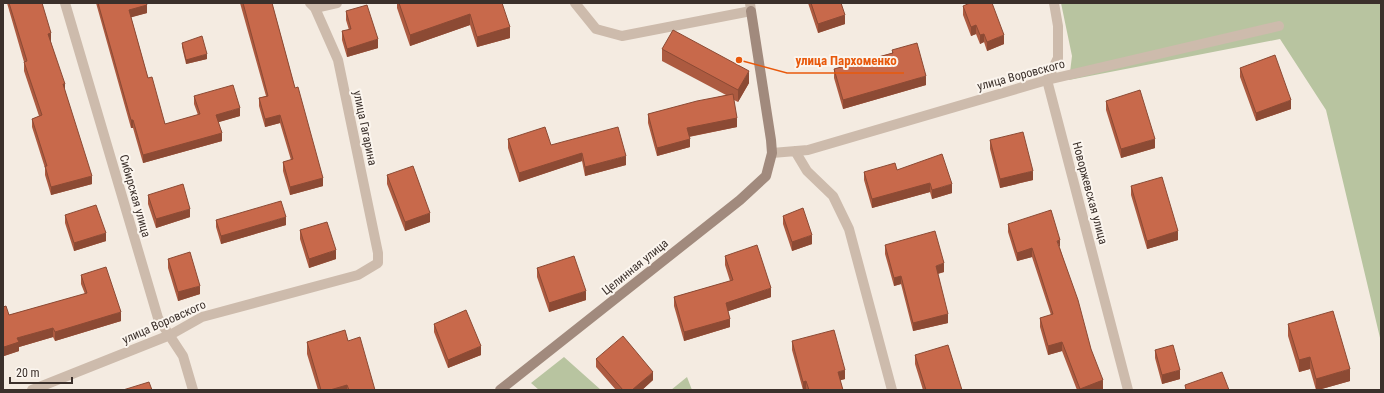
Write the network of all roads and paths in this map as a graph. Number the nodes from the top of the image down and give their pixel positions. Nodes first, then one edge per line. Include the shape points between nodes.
1 (65, 3) edge
2 (337, 3) edge
3 (575, 3) edge
4 (1054, 3) edge
5 (312, 5) edge
6 (750, 7) edge
7 (1279, 26) dead end
8 (1047, 80) junction
9 (795, 151) junction
10 (772, 153) junction
11 (378, 263) joint
12 (170, 335) junction
13 (32, 390) edge
14 (193, 390) edge
15 (500, 390) edge
16 (892, 390) edge
17 (1128, 390) edge

1 - 12 street, Сибирская улица via 158,318
2 - 5 street
3 - 6 street via 596,30 622,36
4 - 8 street via 1058,26 1058,58
5 - 11 street, улица Гагарина via 338,60 378,252
6 - 10 street
7 - 8 street, улица Воровского
8 - 9 street, улица Воровского via 808,150
8 - 17 street, Новоржевская улица
9 - 10 street, улица Воровского
9 - 16 street via 807,171 833,196 850,229
10 - 15 street, Целинная улица via 766,176 740,200
11 - 12 street, улица Воровского via 358,275 202,317
12 - 13 street, улица Воровского
12 - 14 street, Сибирская улица via 183,356

